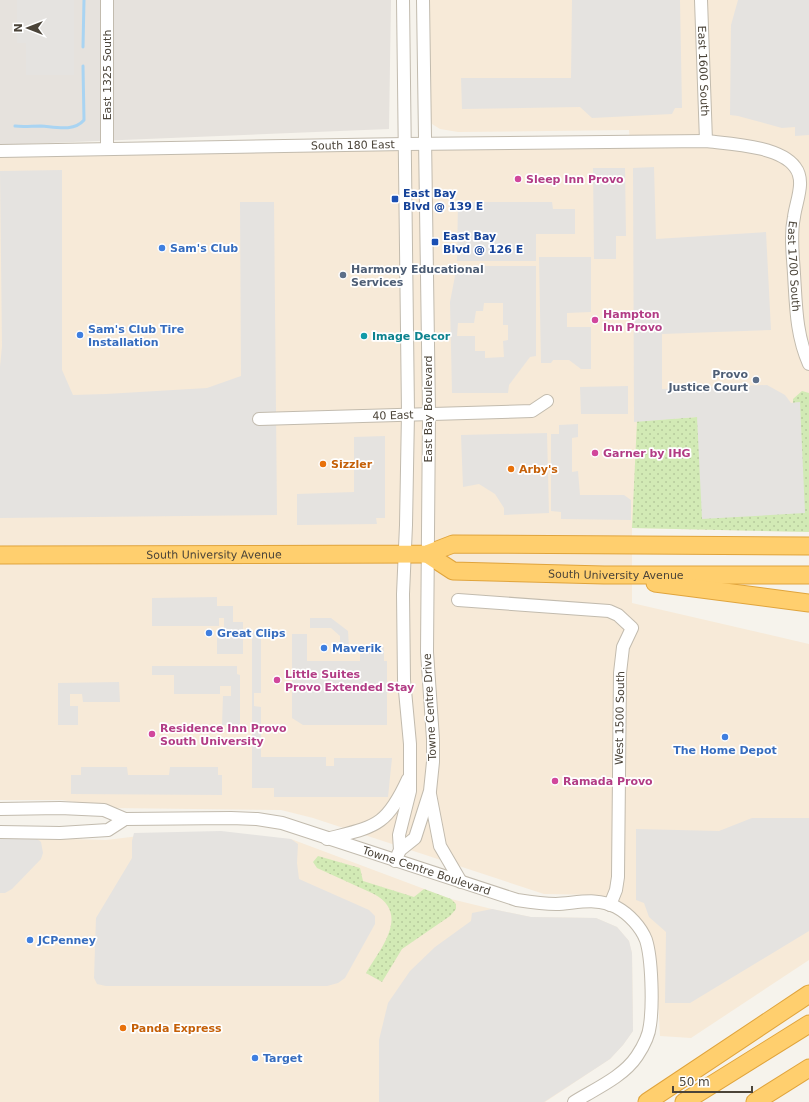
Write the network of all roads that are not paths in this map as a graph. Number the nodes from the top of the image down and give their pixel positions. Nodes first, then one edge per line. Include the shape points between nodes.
1 (107, 0) edge
2 (403, 0) edge
3 (423, 0) edge
4 (701, 0) edge
5 (706, 142) junction
6 (406, 144) junction
7 (426, 144) junction
8 (107, 149) junction
9 (0, 151) edge
10 (809, 364) edge
11 (547, 400) dead end
12 (408, 413) junction
13 (429, 413) junction
14 (259, 419) dead end
15 (809, 546) edge
16 (405, 554) junction
17 (427, 554) junction
18 (0, 555) edge
19 (604, 575) junction
20 (809, 575) edge
21 (458, 600) dead end
22 (809, 603) edge
23 (410, 774) junction
24 (430, 790) junction
25 (0, 809) edge
26 (125, 819) junction
27 (0, 832) edge
28 (327, 839) junction
29 (398, 856) junction
30 (461, 882) junction
31 (610, 905) junction
32 (809, 994) edge
33 (809, 1024) edge
34 (809, 1068) edge
35 (574, 1102) edge
36 (647, 1102) edge
37 (684, 1102) edge
38 (755, 1102) edge

1 - 8 street, East 1325 South
2 - 6 street, East Bay Boulevard
3 - 7 street, East Bay Boulevard
4 - 5 street, East 1600 South
5 - 7 street, South 180 East
5 - 10 street, East 1700 South via 766,151 786,158 799,173 800,188 791,236 797,322 803,351
6 - 7 street, South 180 East
6 - 8 street, South 180 East
6 - 12 street, East Bay Boulevard
7 - 13 street, East Bay Boulevard
8 - 9 street, South 180 East
11 - 13 street, 40 East via 532,411
12 - 13 street, 40 East
12 - 14 street, 40 East
12 - 16 street, East Bay Boulevard
13 - 17 street, East Bay Boulevard
15 - 17 highway, South University Avenue via 453,544
16 - 17 highway, South University Avenue
16 - 18 highway, South University Avenue
16 - 23 street, Towne Centre Drive via 404,672
17 - 19 highway, South University Avenue via 453,571
17 - 24 street, Towne Centre Drive via 427,652 433,739
19 - 20 highway, South University Avenue
19 - 22 highway
21 - 31 street, West 1500 South via 608,612 618,616 632,628 623,647 620,673 618,877
23 - 28 street via 389,814 383,819 360,830
23 - 29 street, Towne Centre Drive via 410,791 399,835
24 - 29 street, Towne Centre Drive via 415,838
24 - 30 street via 440,846
25 - 26 street via 104,810
26 - 27 street via 108,830 60,833
26 - 28 street, Towne Centre Boulevard via 257,819 293,826
28 - 29 street, Towne Centre Boulevard
29 - 30 street, Towne Centre Boulevard
30 - 31 street, Towne Centre Boulevard via 517,900 558,904 578,901 603,902
31 - 35 street, Towne Centre Boulevard via 635,922 646,941 649,957 650,1026 638,1055 625,1069
32 - 36 highway
33 - 37 highway
34 - 38 highway

